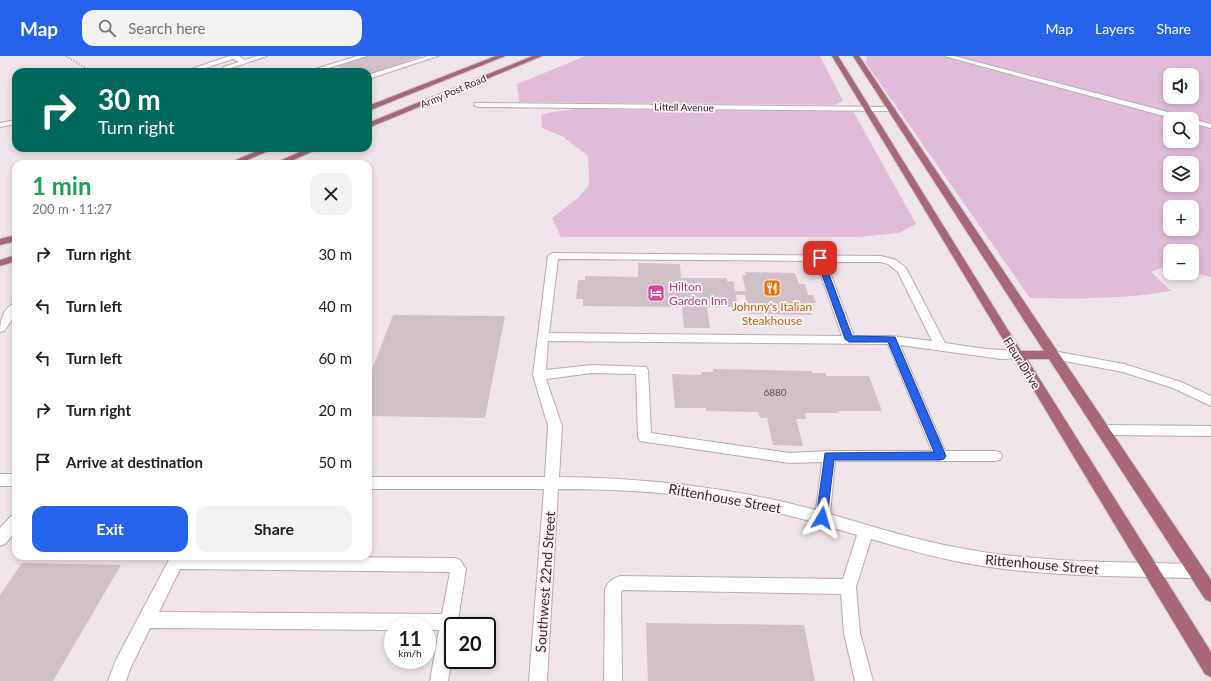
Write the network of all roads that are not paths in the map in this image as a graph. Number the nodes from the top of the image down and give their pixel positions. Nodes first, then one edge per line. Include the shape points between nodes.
1 (235, 56) edge
2 (264, 56) edge
3 (364, 56) edge
4 (435, 56) edge
5 (502, 56) edge
6 (538, 56) edge
7 (836, 56) edge
8 (856, 56) edge
9 (947, 56) edge
10 (245, 62) junction
11 (198, 68) edge
12 (225, 68) edge
13 (323, 68) edge
14 (372, 76) edge
15 (478, 105) dead end
16 (372, 107) edge
17 (867, 109) junction
18 (891, 109) junction
19 (1163, 113) edge
20 (12, 123) edge
21 (1199, 123) edge
22 (372, 124) edge
23 (0, 125) edge
24 (1211, 126) edge
25 (261, 152) edge
26 (306, 152) edge
27 (241, 160) edge
28 (287, 160) edge
29 (12, 239) edge
30 (0, 242) edge
31 (820, 258) junction
32 (12, 259) edge
33 (0, 263) edge
34 (12, 312) edge
35 (0, 328) edge
36 (543, 337) junction
37 (849, 339) junction
38 (892, 340) junction
39 (941, 347) junction
40 (1018, 355) junction
41 (1053, 355) junction
42 (539, 375) junction
43 (1211, 402) edge
44 (1103, 430) junction
45 (1211, 431) edge
46 (829, 456) junction
47 (940, 456) junction
48 (995, 456) dead end
49 (0, 480) edge
50 (12, 480) edge
51 (372, 483) edge
52 (552, 483) junction
53 (822, 518) junction
54 (12, 526) edge
55 (866, 531) junction
56 (0, 539) edge
57 (177, 560) edge
58 (224, 560) edge
59 (1152, 570) junction
60 (1196, 571) junction
61 (848, 587) junction
62 (1211, 594) edge
63 (450, 617) edge
64 (146, 620) junction
65 (444, 622) edge
66 (444, 652) edge
67 (1211, 668) edge
68 (117, 681) edge
69 (439, 681) edge
70 (538, 681) edge
71 (613, 681) edge
72 (864, 681) edge

1 - 10 street
1 - 11 street
2 - 10 street
3 - 13 street
4 - 14 street
5 - 16 main road, Army Post Road
6 - 22 main road, Army Post Road
7 - 17 main road, Fleur Drive
8 - 18 main road
9 - 19 street
10 - 12 street
15 - 17 street, Littell Avenue
17 - 18 street, Littell Avenue
17 - 40 main road, Fleur Drive
18 - 41 main road
20 - 23 street
21 - 24 street
25 - 27 main road
26 - 28 main road
29 - 30 main road
31 - 36 street via 553,256
31 - 37 street
31 - 39 street via 881,258 892,262 902,270
32 - 33 main road
34 - 35 street
36 - 37 street
36 - 42 street
37 - 38 street
38 - 39 street
38 - 47 street
39 - 40 street via 992,355
40 - 41 main road
40 - 59 main road, Fleur Drive
41 - 43 street via 1124,368 1177,385
41 - 44 main road
42 - 46 street via 592,369 642,370 645,437 790,458
42 - 52 street, Southwest 22nd Street via 555,426
44 - 45 street
44 - 60 main road
46 - 47 street
46 - 53 street
47 - 48 street
49 - 50 street
51 - 52 street, Rittenhouse Street
52 - 53 street, Rittenhouse Street via 672,488 730,496
52 - 70 street, Southwest 22nd Street
53 - 55 street, Rittenhouse Street
54 - 56 street
55 - 59 street, Rittenhouse Street via 965,556 1027,565
55 - 61 street
57 - 64 street
58 - 63 street via 455,565 458,569
59 - 60 street, Rittenhouse Street
59 - 67 main road, Fleur Drive
60 - 62 main road
61 - 71 street via 620,583 613,589
61 - 72 street via 852,633
64 - 65 street
64 - 68 street
66 - 69 street

